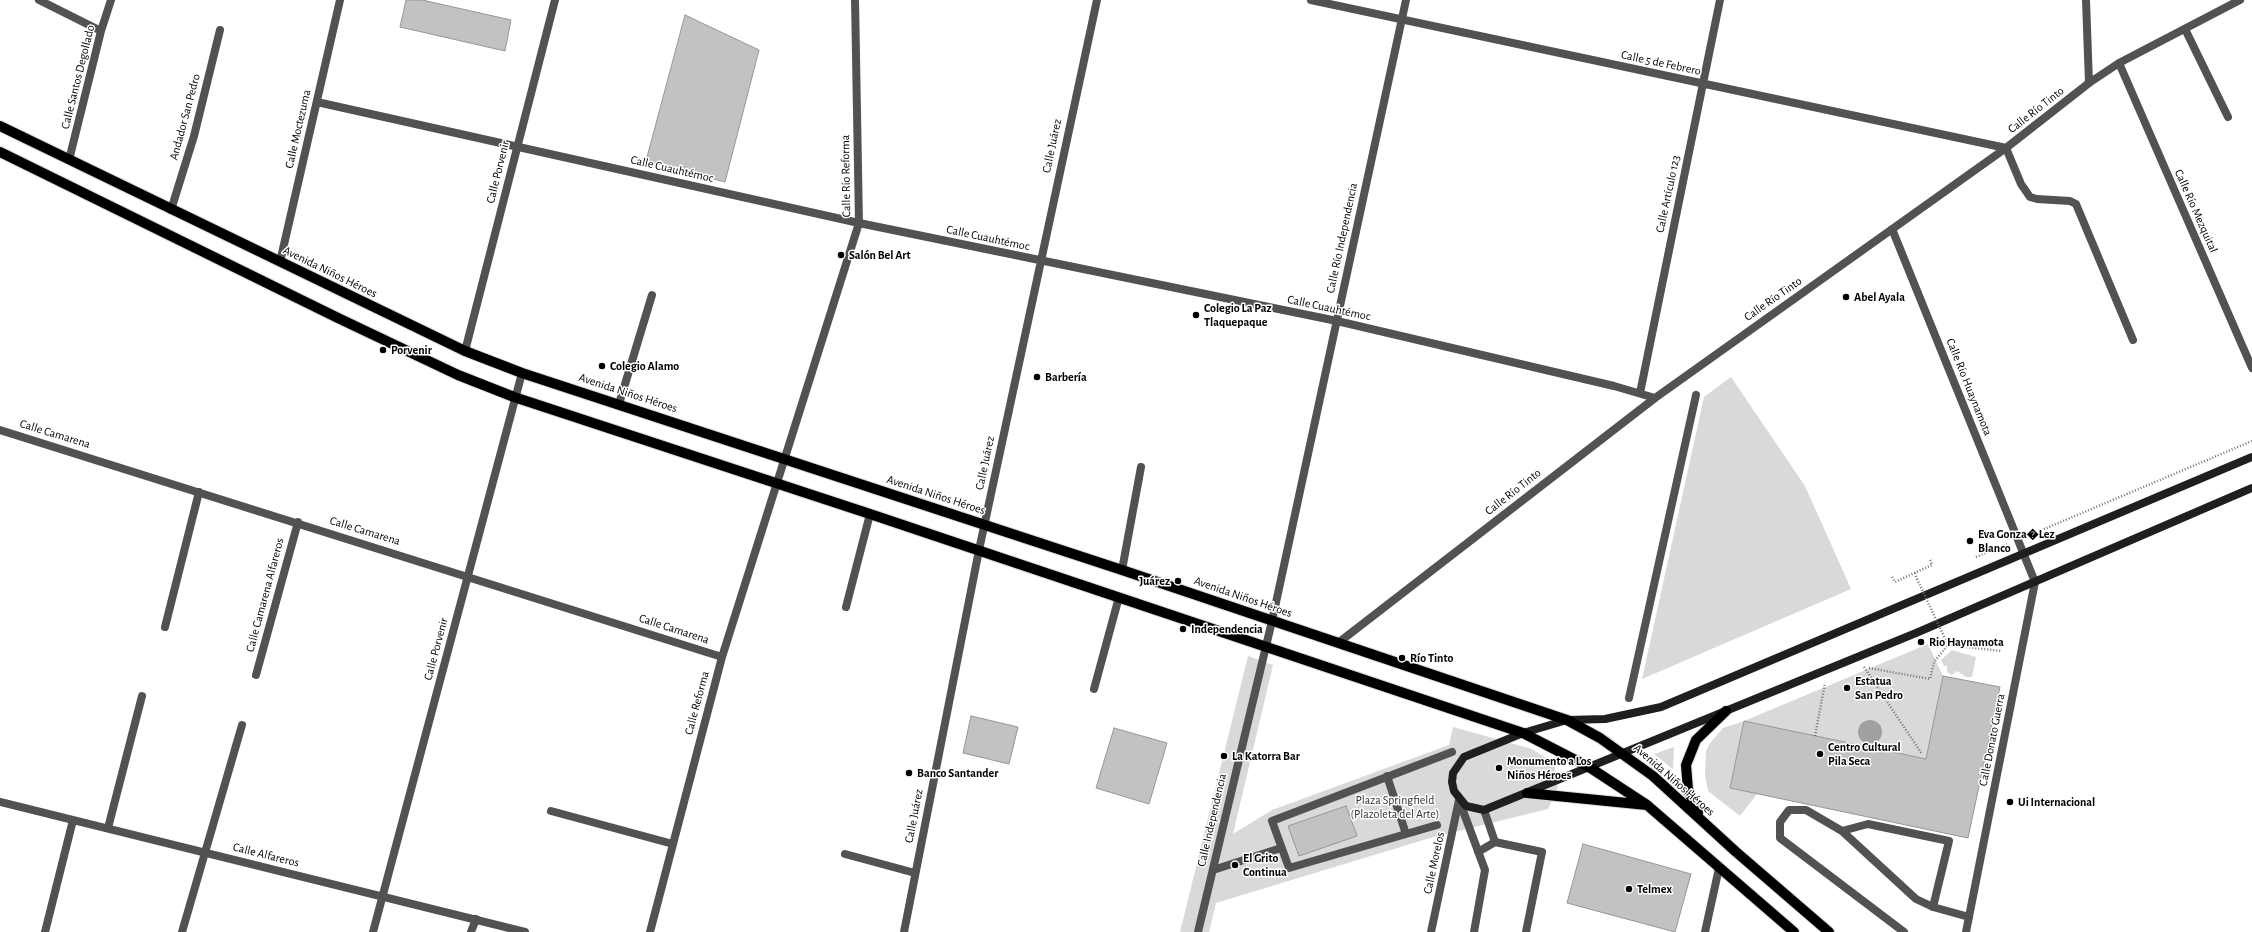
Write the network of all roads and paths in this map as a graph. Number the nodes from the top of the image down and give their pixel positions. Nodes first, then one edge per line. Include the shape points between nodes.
1 (39, 0) edge
2 (111, 0) edge
3 (340, 0) edge
4 (555, 0) edge
5 (855, 0) edge
6 (1097, 0) edge
7 (1311, 0) edge
8 (1406, 0) edge
9 (1720, 0) edge
10 (2086, 0) edge
11 (2240, 0) edge
12 (1401, 21) junction
13 (2185, 29) junction
14 (220, 30) dead end
15 (101, 31) junction
16 (2119, 63) junction
17 (2089, 83) junction
18 (1703, 84) junction
19 (317, 102) junction
20 (2228, 117) dead end
21 (0, 126) edge
22 (517, 147) junction
23 (2006, 148) junction
24 (0, 152) edge
25 (69, 160) junction
26 (171, 210) junction
27 (859, 223) junction
28 (1892, 229) junction
29 (1040, 261) junction
30 (280, 262) junction
31 (652, 295) dead end
32 (1337, 321) junction
33 (2134, 340) dead end
34 (465, 351) junction
35 (2252, 368) edge
36 (522, 373) junction
37 (1640, 393) junction
38 (1696, 395) dead end
39 (514, 398) junction
40 (1655, 398) junction
41 (619, 404) junction
42 (0, 430) edge
43 (2252, 457) edge
44 (784, 458) junction
45 (1141, 468) dead end
46 (776, 483) junction
47 (2252, 488) edge
48 (199, 492) junction
49 (870, 514) junction
50 (298, 522) junction
51 (984, 524) junction
52 (979, 550) junction
53 (2024, 554) junction
54 (1930, 559) dead end
55 (1122, 570) junction
56 (1915, 573) junction
57 (469, 576) junction
58 (1892, 577) dead end
59 (2035, 582) junction
60 (1119, 597) junction
61 (846, 607) dead end
62 (1272, 621) junction
63 (165, 628) dead end
64 (1338, 643) junction
65 (1948, 645) junction
66 (1266, 646) junction
67 (2002, 651) dead end
68 (722, 657) junction
69 (256, 675) dead end
70 (1825, 683) dead end
71 (1094, 689) dead end
72 (142, 696) dead end
73 (1629, 698) dead end
74 (1726, 711) junction
75 (1567, 720) junction
76 (242, 725) dead end
77 (1523, 733) junction
78 (1815, 736) dead end
79 (1452, 752) dead end
80 (1625, 754) junction
81 (1922, 754) dead end
82 (1589, 766) junction
83 (1387, 776) junction
84 (1527, 792) junction
85 (1459, 800) junction
86 (0, 802) edge
87 (1648, 805) junction
88 (1484, 810) junction
89 (551, 811) dead end
90 (73, 820) junction
91 (1703, 821) junction
92 (1437, 825) dead end
93 (108, 828) junction
94 (1842, 831) junction
95 (1406, 834) junction
96 (1495, 842) junction
97 (673, 844) junction
98 (1281, 848) junction
99 (205, 852) junction
100 (1478, 852) junction
101 (845, 854) dead end
102 (1719, 868) junction
103 (1213, 870) junction
104 (915, 873) junction
105 (383, 896) junction
106 (1933, 907) junction
107 (1969, 916) junction
108 (476, 919) junction
109 (44, 932) edge
110 (182, 932) edge
111 (372, 932) edge
112 (472, 932) edge
113 (525, 932) edge
114 (650, 932) edge
115 (904, 932) edge
116 (1198, 932) edge
117 (1431, 932) edge
118 (1474, 932) edge
119 (1526, 932) edge
120 (1705, 932) edge
121 (1794, 932) edge
122 (1830, 932) edge
123 (1904, 932) edge
124 (1966, 932) edge

1 - 15 street
2 - 15 street, Calle Santos Degollado
3 - 19 street, Calle Moctezuma
4 - 22 street, Calle Porvenir
5 - 27 street, Calle Río Reforma
6 - 29 street, Calle Juárez
7 - 12 street, Calle 5 de Febrero
8 - 12 street, Calle Río Independencia
9 - 18 street, Calle Artículo 123
10 - 17 street
11 - 13 street, Calle Río Tinto
12 - 18 street, Calle 5 de Febrero
12 - 32 street, Calle Río Independencia
13 - 16 street, Calle Río Tinto
13 - 20 street
14 - 26 street, Andador San Pedro via 194,136
15 - 25 street, Calle Santos Degollado
16 - 17 street, Calle Río Tinto
16 - 35 street, Calle Río Mezquital
17 - 23 street, Calle Río Tinto
18 - 23 street, Calle 5 de Febrero
18 - 37 street, Calle Artículo 123
19 - 22 street, Calle Cuauhtémoc
19 - 30 street, Calle Moctezuma
21 - 25 main road, Avenida Niños Héroes
22 - 27 street, Calle Cuauhtémoc
22 - 34 street, Calle Porvenir
23 - 28 street, Calle Río Tinto
23 - 33 street via 2021,184 2030,197 2037,200 2070,201 2076,204
24 - 39 main road via 359,328 458,375
25 - 26 main road, Avenida Niños Héroes
26 - 30 main road, Avenida Niños Héroes
27 - 29 street, Calle Cuauhtémoc
27 - 44 street, Calle Río Reforma
28 - 40 street, Calle Río Tinto
28 - 53 street, Calle Río Huaynamota
29 - 32 street, Calle Cuauhtémoc
29 - 51 street, Calle Juárez
30 - 34 main road, Avenida Niños Héroes
31 - 41 street
32 - 37 street, Calle Cuauhtémoc
32 - 62 street, Calle Río Independencia
34 - 36 main road, Avenida Niños Héroes
36 - 39 street, Calle Porvenir
36 - 41 main road, Avenida Niños Héroes
37 - 40 street, Calle Cuauhtémoc
38 - 73 street
39 - 46 main road
39 - 57 street, Calle Porvenir
40 - 64 street, Calle Río Tinto
41 - 44 main road, Avenida Niños Héroes
42 - 48 street, Calle Camarena
43 - 53 main road
44 - 46 street, Calle Río Reforma
44 - 51 main road, Avenida Niños Héroes
45 - 55 street
46 - 49 main road
46 - 68 street, Calle Reforma
47 - 59 main road
48 - 50 street, Calle Camarena
48 - 63 street
49 - 52 main road
49 - 61 street
50 - 57 street, Calle Camarena
50 - 69 street, Calle Camarena Alfareros
51 - 52 street, Calle Juárez
51 - 55 main road, Avenida Niños Héroes
52 - 60 main road
52 - 104 street, Calle Juárez
53 - 59 street
53 - 75 main road via 1661,707 1606,719
54 - 56 path via 1932,565
55 - 62 main road, Avenida Niños Héroes
56 - 58 path via 1895,582
56 - 65 path, bridge
57 - 68 street, Calle Camarena
57 - 105 street, Calle Porvenir
59 - 74 main road
59 - 107 street, Calle Donato Guerra
60 - 66 main road
60 - 71 street
62 - 64 main road, Avenida Niños Héroes
62 - 66 street, Calle Independencia
64 - 75 main road, Avenida Niños Héroes
65 - 67 path
65 - 81 path via 1934,662 1930,679 1864,667
66 - 77 main road
66 - 103 street, Calle Independencia
68 - 97 street, Calle Reforma
70 - 78 path
72 - 93 street
74 - 80 main road
74 - 91 main road via 1696,740 1686,765 1688,790 1692,803
75 - 77 main road
75 - 80 main road, Avenida Niños Héroes
76 - 99 street
77 - 82 main road
77 - 85 main road via 1464,757 1455,768 1452,782
79 - 83 street
80 - 82 main road
80 - 91 main road, Avenida Niños Héroes
82 - 84 main road
82 - 87 main road
83 - 95 street
83 - 98 street via 1272,821
84 - 87 main road
84 - 88 main road
85 - 88 main road via 1466,806
85 - 100 street
85 - 117 street, Calle Morelos
86 - 90 street, Calle Alfareros
87 - 102 main road
88 - 96 street
89 - 97 street
90 - 93 street, Calle Alfareros
90 - 109 street
91 - 122 main road, Avenida Niños Héroes
92 - 95 street
93 - 99 street, Calle Alfareros
94 - 106 street via 1916,899
94 - 106 street via 1868,824 1949,841
94 - 123 street via 1806,810 1789,810 1780,822 1780,838
95 - 98 street via 1289,868
96 - 100 street
96 - 119 street via 1542,852
97 - 114 street, Calle Reforma
98 - 103 street
99 - 105 street, Calle Alfareros
99 - 110 street
100 - 118 street via 1485,870
101 - 104 street
102 - 120 street
102 - 121 main road
103 - 116 street, Calle Independencia
104 - 115 street, Calle Juárez
105 - 108 street, Calle Alfareros
105 - 111 street, Calle Porvenir
106 - 107 street
107 - 124 street, Calle Donato Guerra
108 - 112 street
108 - 113 street, Calle Alfareros

